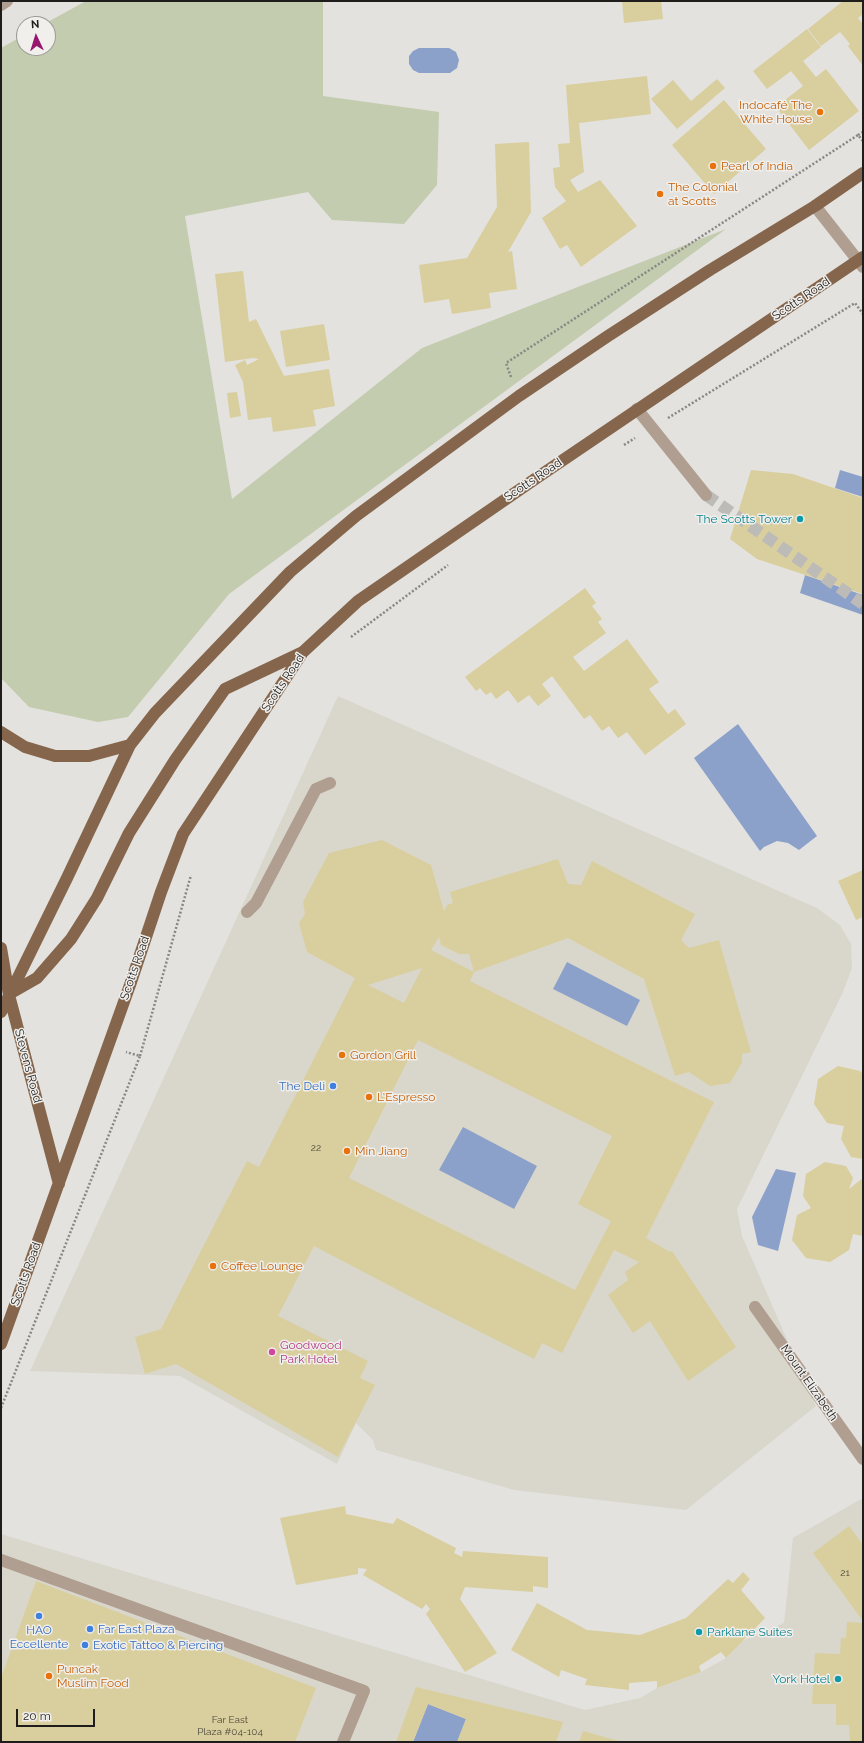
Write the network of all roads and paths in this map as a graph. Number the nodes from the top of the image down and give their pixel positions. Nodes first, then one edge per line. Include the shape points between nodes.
1 (7, 1) edge
2 (1, 5) edge
3 (863, 132) edge
4 (858, 135) junction
5 (863, 141) edge
6 (863, 173) edge
7 (815, 206) junction
8 (861, 262) edge
9 (863, 314) edge
10 (519, 396) junction
11 (637, 409) junction
12 (652, 428) junction
13 (619, 448) dead end
14 (706, 495) tunnel mouth
15 (454, 561) dead end
16 (347, 640) dead end
17 (303, 652) junction
18 (1, 732) edge
19 (130, 745) junction
20 (330, 782) dead end
21 (192, 868) dead end
22 (247, 912) dead end
23 (1, 948) edge
24 (5, 996) edge
25 (1, 1012) edge
26 (106, 1047) junction
27 (140, 1056) junction
28 (59, 1184) junction
29 (755, 1307) dead end
30 (1, 1344) edge
31 (1, 1408) edge
32 (863, 1459) edge
33 (1, 1560) edge
34 (343, 1742) edge

1 - 2 street
3 - 4 path
4 - 5 path
4 - 10 path via 506,363
6 - 7 main road
7 - 8 street
7 - 10 main road via 710,270
8 - 11 main road, Scotts Road
9 - 12 path via 855,303
10 - 19 main road via 356,516 290,572 155,713
11 - 12 street
11 - 17 main road, Scotts Road via 358,602
12 - 13 path
12 - 14 street
15 - 16 path
17 - 24 main road via 225,690 175,760 133,826 97,898 71,939 37,978
17 - 26 main road, Scotts Road via 183,834
18 - 19 main road via 25,747 55,756 88,756
19 - 24 main road via 67,878
20 - 22 street via 316,789 256,903
21 - 27 path
23 - 24 main road, Stevens Road
24 - 25 main road
24 - 28 main road, Stevens Road
26 - 27 path
26 - 28 main road, Scotts Road
27 - 31 path
28 - 30 main road, Scotts Road
29 - 32 street, Mount Elizabeth
33 - 34 street via 364,1691

